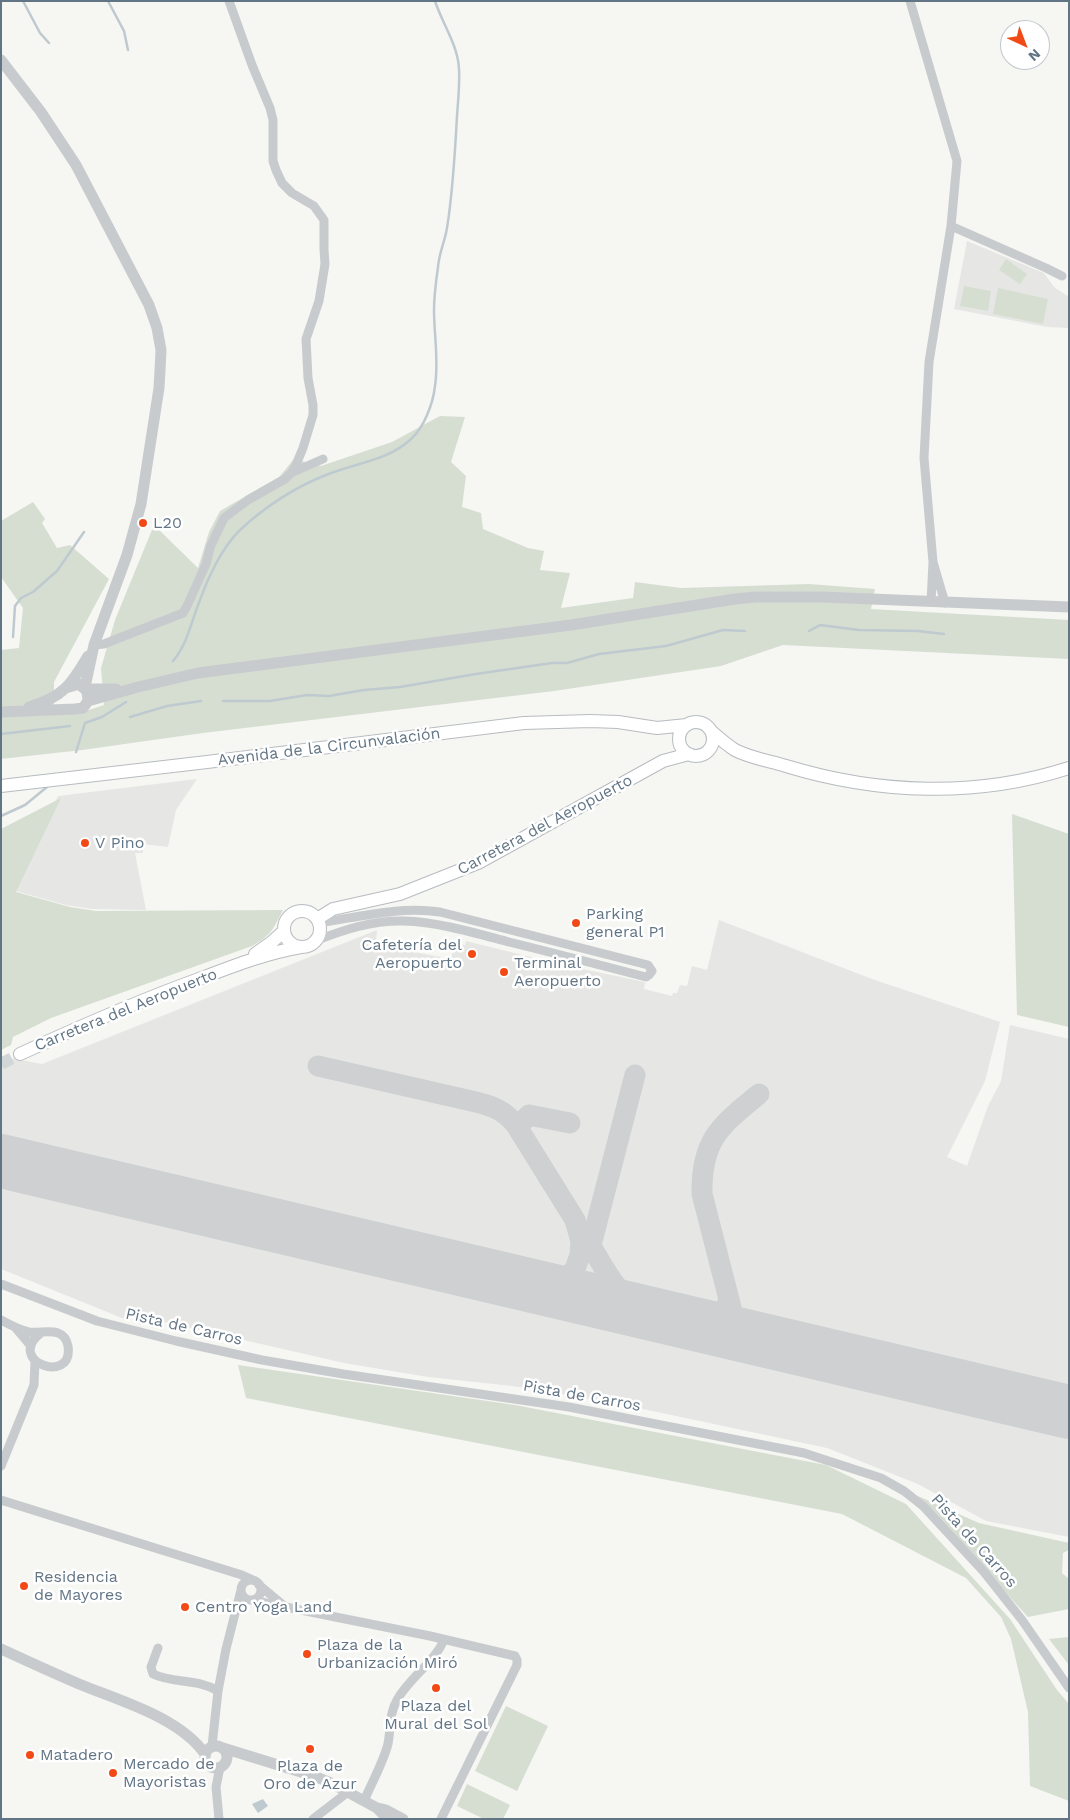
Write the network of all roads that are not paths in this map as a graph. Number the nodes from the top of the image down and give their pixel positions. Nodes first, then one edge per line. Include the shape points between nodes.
1 (228, 1) edge
2 (910, 1) edge
3 (1, 60) edge
4 (951, 226) junction
5 (1062, 276) dead end
6 (323, 459) dead end
7 (291, 473) junction
8 (933, 562) junction
9 (931, 602) junction
10 (945, 603) junction
11 (1069, 607) edge
12 (94, 645) junction
13 (67, 688) junction
14 (85, 688) junction
15 (136, 688) junction
16 (88, 701) junction
17 (71, 708) junction
18 (6, 712) edge
19 (687, 725) junction
20 (657, 728) junction
21 (711, 731) junction
22 (680, 741) junction
23 (737, 750) junction
24 (705, 753) junction
25 (689, 754) junction
26 (663, 761) junction
27 (1069, 768) edge
28 (1, 786) edge
29 (338, 908) junction
30 (304, 911) junction
31 (470, 920) junction
32 (318, 921) junction
33 (284, 931) junction
34 (468, 932) junction
35 (532, 936) junction
36 (315, 941) junction
37 (301, 947) junction
38 (529, 947) junction
39 (596, 952) junction
40 (594, 964) junction
41 (233, 966) junction
42 (20, 1054) tunnel mouth
43 (1, 1284) edge
44 (1, 1320) edge
45 (15, 1327) junction
46 (41, 1333) junction
47 (31, 1346) junction
48 (36, 1361) junction
49 (50, 1368) junction
50 (34, 1385) junction
51 (1, 1466) edge
52 (1, 1500) edge
53 (236, 1574) junction
54 (256, 1582) junction
55 (242, 1587) junction
56 (249, 1600) junction
57 (236, 1606) junction
58 (283, 1606) junction
59 (444, 1640) junction
60 (158, 1648) dead end
61 (1, 1649) edge
62 (1069, 1688) edge
63 (218, 1691) junction
64 (214, 1749) junction
65 (249, 1757) junction
66 (220, 1766) junction
67 (348, 1792) junction
68 (364, 1801) junction
69 (376, 1808) junction
70 (219, 1819) edge
71 (313, 1819) edge
72 (388, 1819) edge
73 (403, 1819) edge
74 (441, 1819) edge

1 - 7 street via 270,108 276,170 282,183 314,206 324,220 325,264 319,301 306,340 313,415
2 - 4 street via 957,161
3 - 12 street via 76,165 148,305 161,350 159,388 141,504 127,554
4 - 5 street
4 - 8 street via 929,362 924,458
6 - 7 street
7 - 12 street via 224,518 188,606 182,613
8 - 9 street
8 - 10 street
9 - 10 street
9 - 15 street via 779,596 735,599 571,625 198,673
10 - 11 street
12 - 13 street
12 - 14 street
13 - 14 street via 76,684
13 - 17 street via 64,698
13 - 18 street via 44,702
14 - 15 street
14 - 16 street via 89,694
15 - 16 street
16 - 17 street via 79,709
17 - 18 street
19 - 20 main road
19 - 21 main road via 700,723
19 - 22 main road
20 - 22 main road
20 - 28 main road, Avenida de la Circunvalación via 618,722 524,723
21 - 23 main road
21 - 24 main road via 712,746
22 - 25 main road
22 - 26 main road, Carretera del Aeropuerto
23 - 24 main road
23 - 27 main road via 822,775 870,785 917,789 995,786
24 - 25 main road
25 - 26 main road, Carretera del Aeropuerto
26 - 29 main road, Carretera del Aeropuerto via 478,863 400,894
29 - 30 main road, Carretera del Aeropuerto
29 - 32 main road, Carretera del Aeropuerto via 327,912
30 - 32 main road via 314,915
30 - 33 main road via 289,916
31 - 32 street via 423,910
31 - 34 street
31 - 35 street
32 - 36 main road via 320,933
33 - 37 main road via 291,944
33 - 41 main road, Carretera del Aeropuerto via 266,947
34 - 36 street via 418,922 388,922 358,926
34 - 38 street
35 - 38 street
35 - 39 street
36 - 37 main road
37 - 41 main road, Carretera del Aeropuerto via 270,953
38 - 40 street
39 - 40 street
39 - 40 street via 648,965 652,971 646,977
41 - 42 main road, Carretera del Aeropuerto
43 - 62 street, Pista de Carros via 100,1322 262,1360 569,1407 804,1453 881,1478 914,1498 984,1572
44 - 45 street
45 - 46 street
45 - 47 street
46 - 47 street
46 - 49 street via 58,1333 65,1338 68,1347 64,1360
47 - 48 street
48 - 49 street
48 - 50 street
49 - 50 street
50 - 51 street
52 - 53 street
53 - 54 street
53 - 55 street
54 - 55 street via 245,1582
54 - 56 street via 261,1590 259,1596
54 - 58 street
55 - 56 street via 243,1596
55 - 57 street
56 - 57 street
56 - 58 street
57 - 63 street
58 - 59 street
59 - 68 street via 435,1656 408,1684 394,1707 386,1749
59 - 74 street via 510,1653 518,1665
60 - 63 street via 151,1667 153,1674 202,1683
61 - 64 street via 164,1720 197,1743
63 - 64 street
64 - 65 street
64 - 66 street via 227,1755
64 - 66 street via 206,1762
65 - 66 street
65 - 67 street via 314,1776
66 - 70 street via 213,1778
67 - 68 street
67 - 71 street
68 - 69 street
69 - 72 street
69 - 73 street

